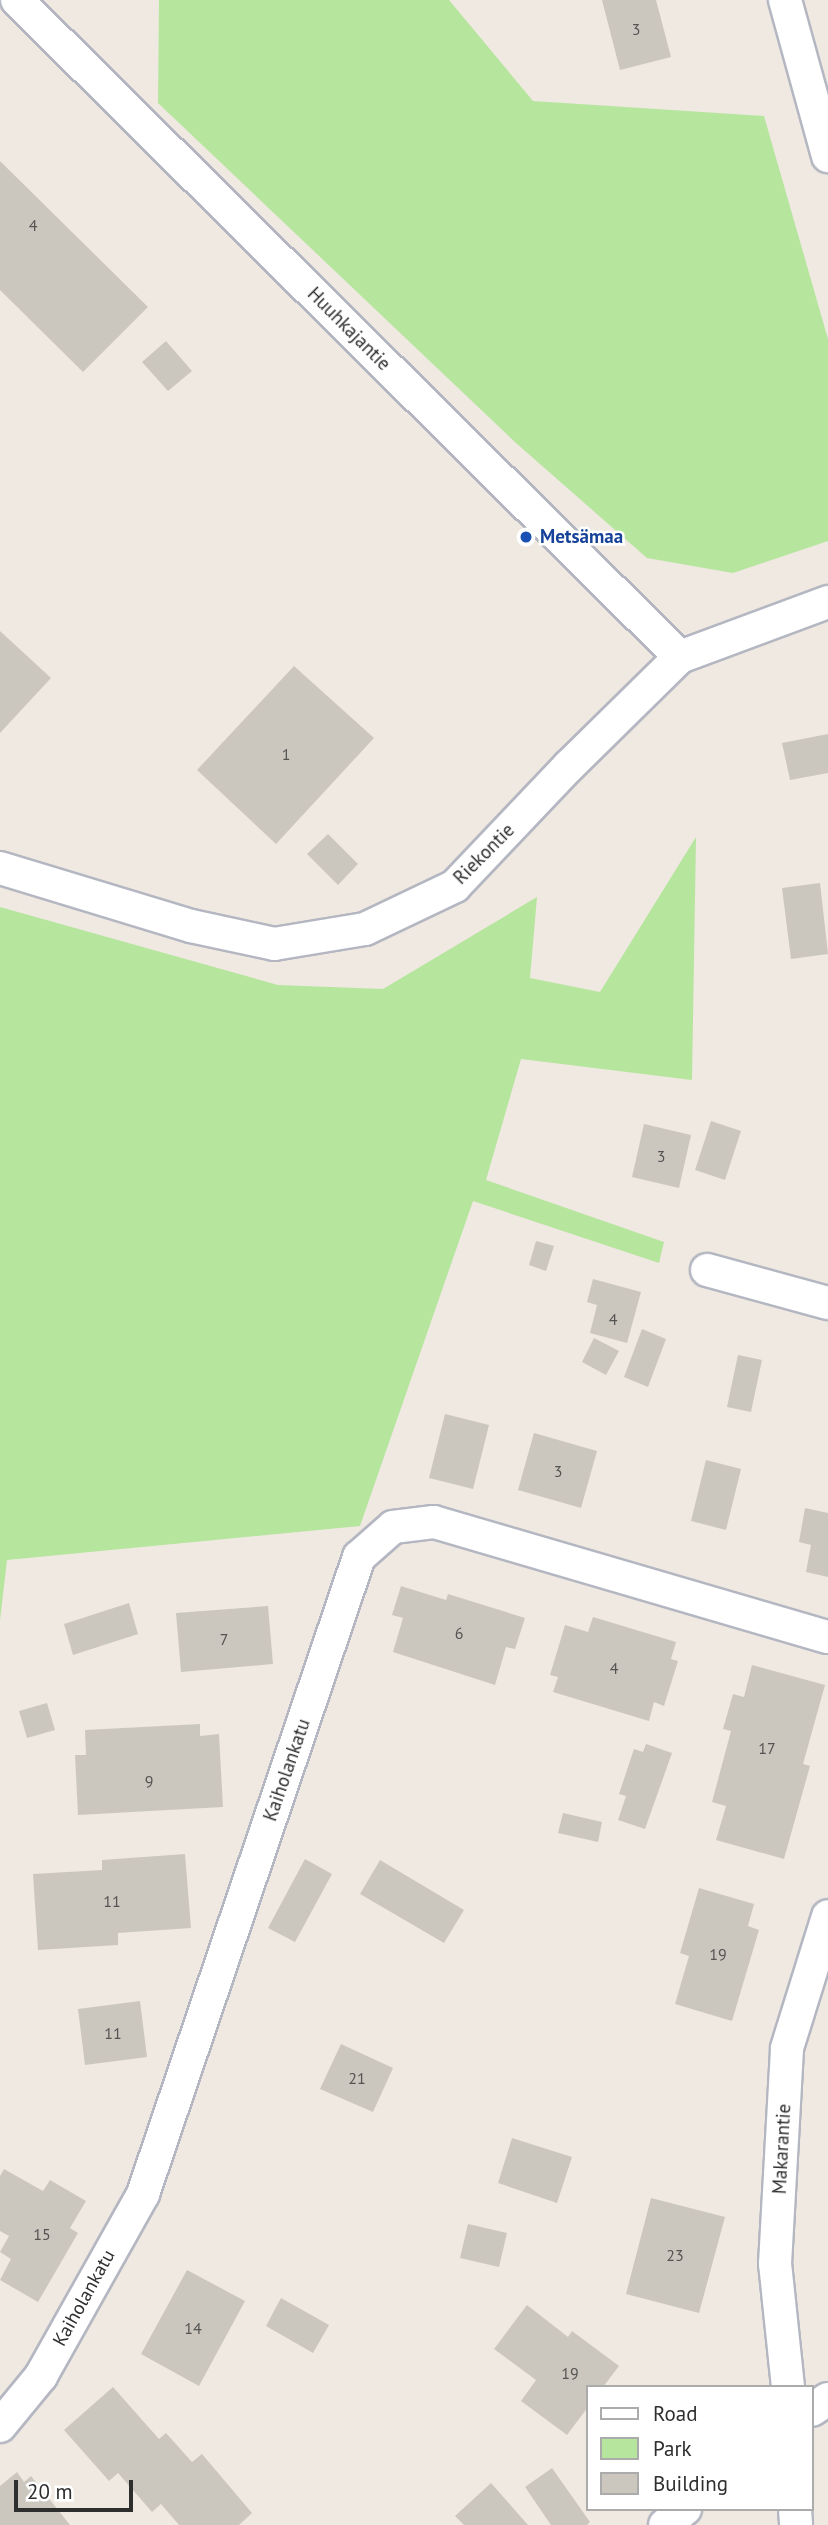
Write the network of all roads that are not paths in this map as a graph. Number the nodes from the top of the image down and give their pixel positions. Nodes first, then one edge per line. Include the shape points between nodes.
1 (17, 0) edge
2 (785, 0) edge
3 (828, 156) edge
4 (828, 602) edge
5 (680, 657) junction
6 (0, 868) edge
7 (707, 1270) dead end
8 (828, 1303) edge
9 (828, 1637) edge
10 (828, 1916) edge
11 (788, 2385) edge
12 (0, 2427) edge
13 (682, 2511) edge
14 (665, 2525) edge

1 - 5 street, Huuhkajantie
2 - 3 street
4 - 5 street, Riekontie
5 - 6 street, Riekontie via 455,886 365,929 274,944 191,926
7 - 8 street
9 - 12 street, Kaiholankatu via 434,1522 393,1527 359,1557 143,2194 41,2376
10 - 11 street, Makarantie via 787,2048 775,2264
13 - 14 street

